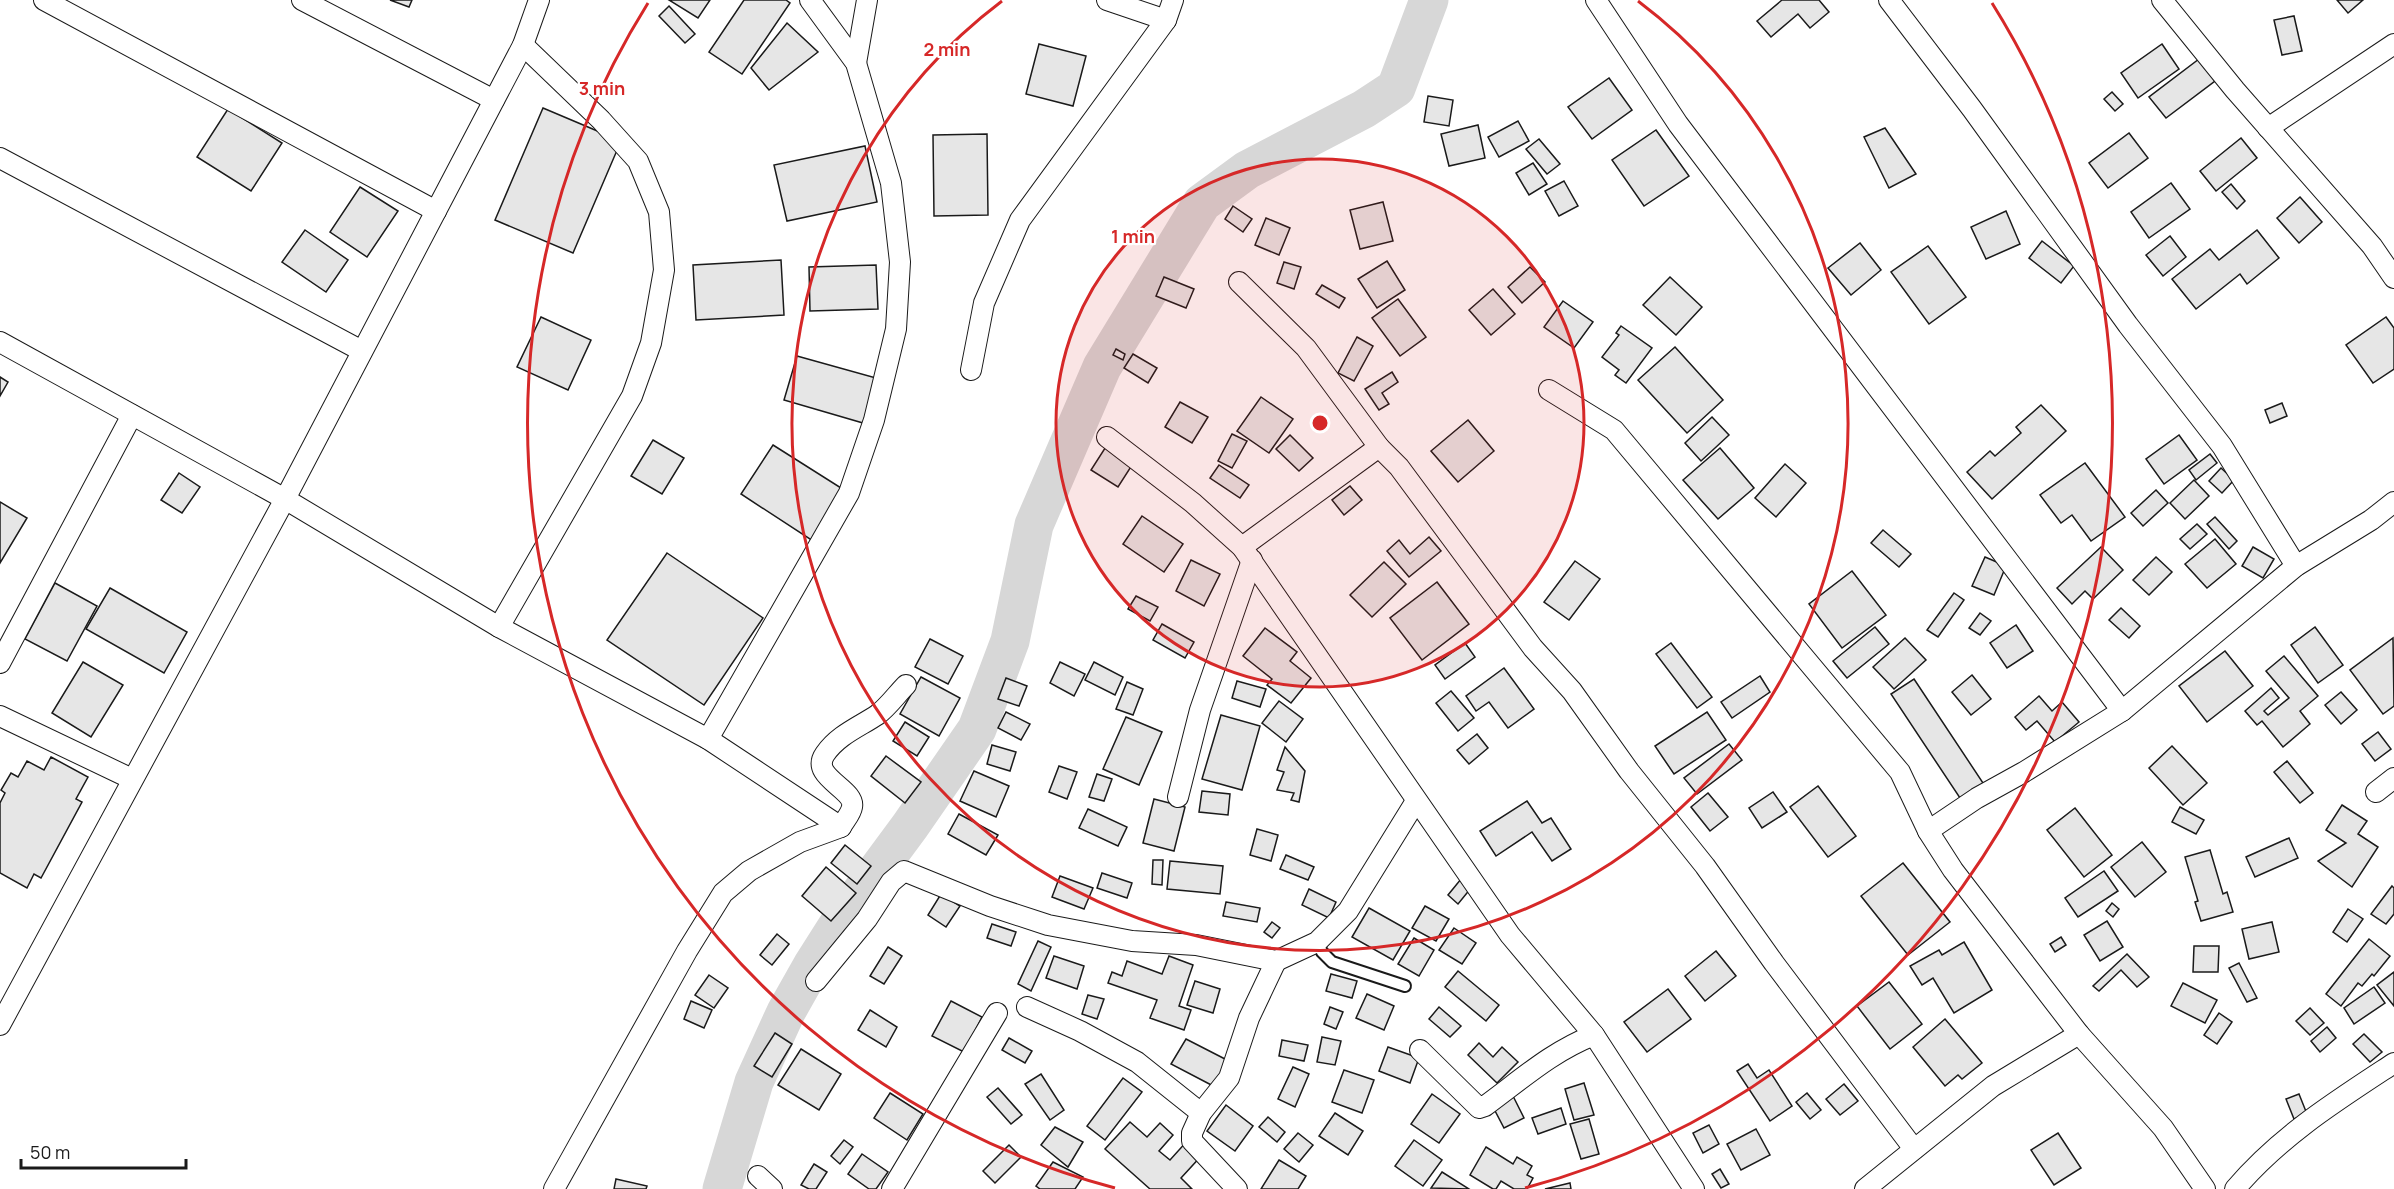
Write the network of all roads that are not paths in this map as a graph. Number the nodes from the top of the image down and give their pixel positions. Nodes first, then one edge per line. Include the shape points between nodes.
1 (44, 0) edge
2 (302, 0) edge
3 (539, 0) edge
4 (810, 0) edge
5 (867, 0) edge
6 (1107, 0) edge
7 (1173, 0) edge
8 (1596, 0) edge
9 (1889, 0) edge
10 (2162, 0) edge
11 (1166, 20) junction
12 (2394, 44) edge
13 (523, 45) junction
14 (856, 63) junction
15 (494, 100) junction
16 (2268, 128) junction
17 (0, 158) edge
18 (436, 211) junction
19 (2394, 278) edge
20 (1239, 282) dead end
21 (0, 342) edge
22 (362, 351) junction
23 (971, 370) dead end
24 (1549, 390) dead end
25 (132, 415) junction
26 (1107, 437) dead end
27 (1379, 447) junction
28 (285, 499) junction
29 (2394, 502) edge
30 (1247, 554) junction
31 (2296, 566) junction
32 (499, 627) junction
33 (0, 663) edge
34 (906, 685) dead end
35 (2122, 711) junction
36 (0, 716) edge
37 (708, 740) junction
38 (2394, 778) edge
39 (132, 779) junction
40 (2376, 792) dead end
41 (1178, 797) dead end
42 (1416, 801) junction
43 (841, 827) junction
44 (1928, 831) junction
45 (1317, 942) junction
46 (1276, 961) junction
47 (816, 981) dead end
48 (1405, 987) dead end
49 (1027, 1007) dead end
50 (997, 1013) dead end
51 (0, 1025) edge
52 (2079, 1034) junction
53 (1594, 1035) junction
54 (1420, 1050) dead end
55 (2394, 1064) edge
56 (1201, 1113) junction
57 (1914, 1149) junction
58 (554, 1189) edge
59 (892, 1189) edge
60 (1237, 1189) edge
61 (1694, 1189) edge
62 (1865, 1189) edge
63 (2205, 1189) edge
64 (2235, 1189) edge

1 - 18 street
2 - 15 street
3 - 13 street
4 - 14 street
5 - 14 street
6 - 11 street
7 - 11 street
8 - 35 street via 1678,124
9 - 31 street via 2222,446
10 - 16 street
11 - 23 street via 1020,220 984,303
12 - 16 street
13 - 15 street
13 - 32 street via 638,161 659,212 664,270 651,343 632,396
14 - 37 street via 891,183 900,261 896,329 874,420 849,493
15 - 18 street
16 - 19 street via 2372,246
17 - 22 street
18 - 22 street
20 - 27 street via 1306,348
21 - 25 street
22 - 28 street
24 - 44 street via 1614,430 1900,772
25 - 28 street
25 - 33 street
26 - 30 street via 1193,503
27 - 30 street
27 - 57 street via 1399,467 1533,648 1572,691 1629,771 1706,866
28 - 32 street
28 - 39 street
29 - 31 street
30 - 41 street
30 - 42 street
31 - 35 street
32 - 37 street
34 - 43 street via 878,714 849,730 824,755 824,772 851,799 852,807
35 - 44 street
36 - 39 street
37 - 43 street
38 - 40 street
39 - 51 street
42 - 45 street via 1348,911
42 - 53 street via 1510,935
43 - 58 street via 800,842 749,871 723,893
44 - 52 street via 1953,870
45 - 46 street
45 - 48 lane via 1332,962
46 - 47 street via 1196,945 1132,941 1048,925 904,871 891,882 867,919
46 - 56 street via 1249,1018 1229,1078
49 - 56 street via 1137,1062
50 - 59 street
52 - 57 street via 1993,1086
52 - 63 street via 2163,1128
53 - 54 street via 1535,1066 1479,1108
53 - 61 street
55 - 64 street via 2292,1132
56 - 60 street via 1192,1141
57 - 62 street

